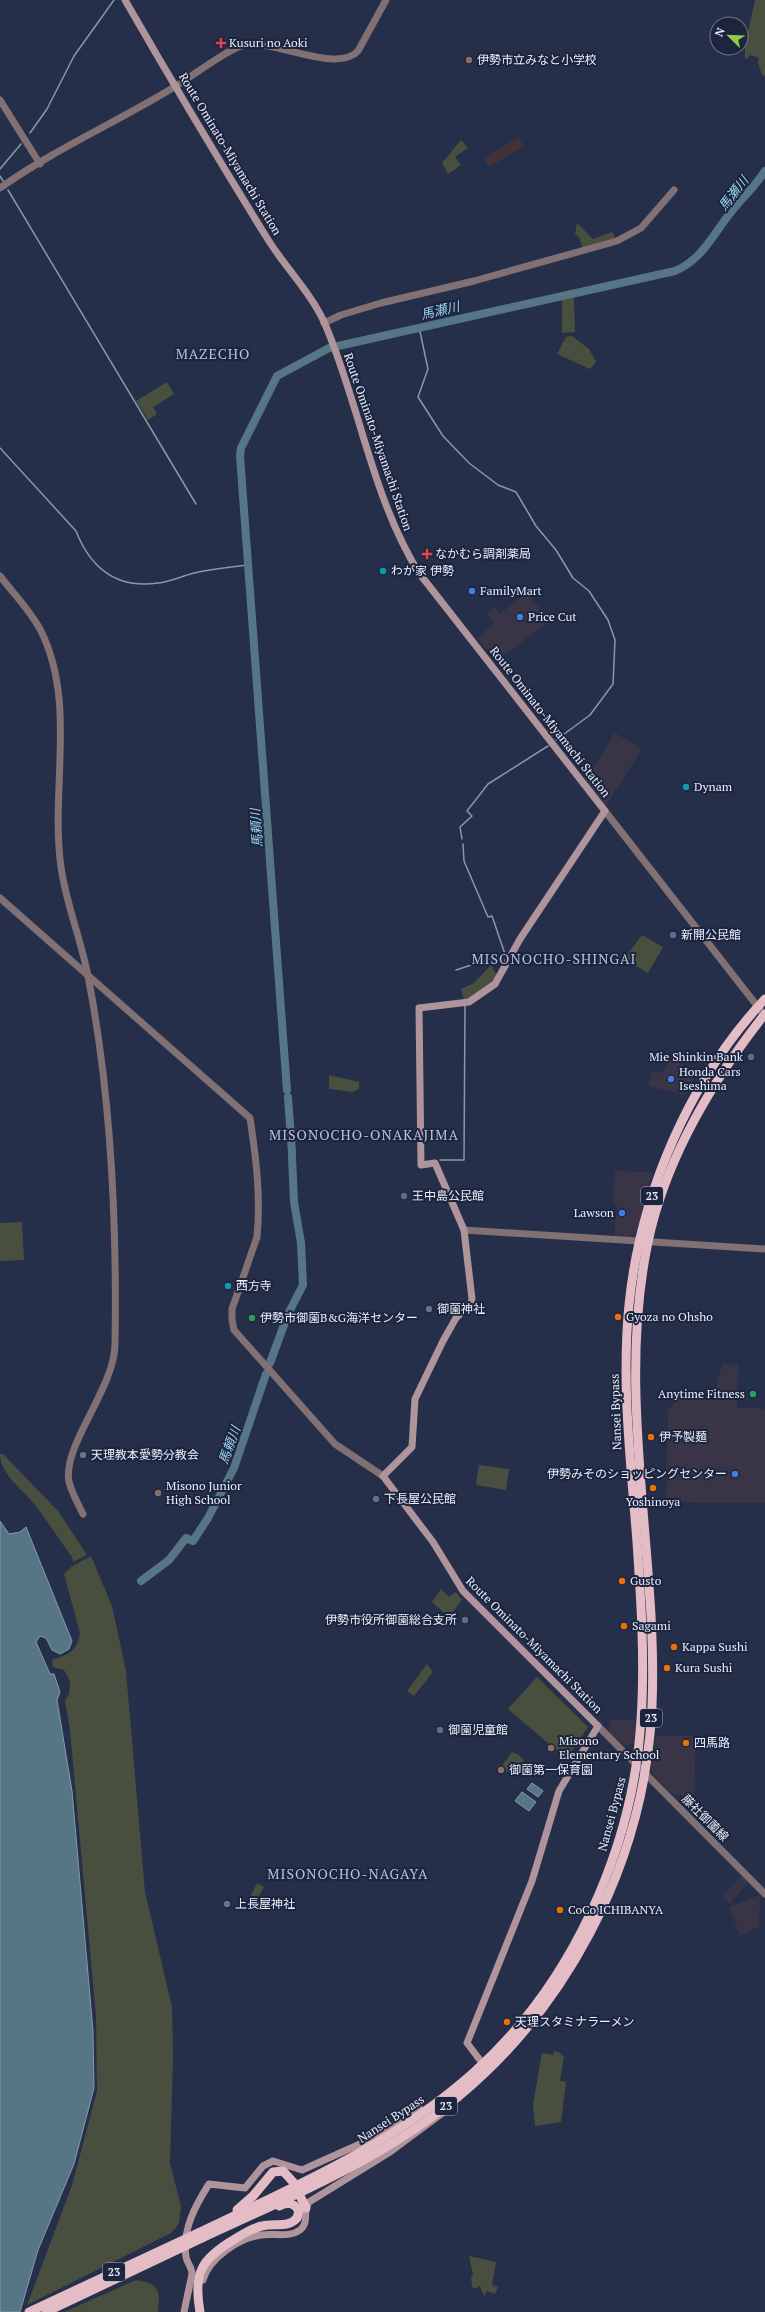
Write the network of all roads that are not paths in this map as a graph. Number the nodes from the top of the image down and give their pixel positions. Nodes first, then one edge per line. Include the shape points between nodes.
1 (125, 0) edge
2 (386, 0) edge
3 (176, 86) junction
4 (0, 100) edge
5 (40, 164) junction
6 (0, 188) edge
7 (674, 190) dead end
8 (324, 323) junction
9 (0, 576) edge
10 (605, 811) junction
11 (0, 898) edge
12 (88, 976) junction
13 (765, 999) edge
14 (757, 1007) junction
15 (765, 1015) edge
16 (464, 1230) junction
17 (638, 1242) junction
18 (648, 1242) junction
19 (765, 1249) edge
20 (383, 1476) junction
21 (83, 1514) dead end
22 (598, 1726) junction
23 (633, 1760) junction
24 (645, 1772) junction
25 (765, 1893) edge
26 (482, 2064) junction
27 (458, 2097) junction
28 (434, 2105) junction
29 (294, 2183) dead end
30 (300, 2196) dead end
31 (306, 2208) junction
32 (200, 2236) junction
33 (29, 2312) edge
34 (46, 2312) edge
35 (184, 2312) edge
36 (200, 2312) edge
37 (205, 2312) edge

1 - 3 main road, Route Ominato-Miyamachi Station
2 - 3 street via 358,51 352,57 336,59 264,45 244,45
3 - 5 street
3 - 8 main road, Route Ominato-Miyamachi Station via 275,250
4 - 5 street
5 - 6 street
7 - 8 street via 641,228 612,243 474,281 381,303 340,315
8 - 10 main road, Route Ominato-Miyamachi Station via 389,515 406,552 419,573
9 - 12 street via 39,628 55,674 60,717 60,864
10 - 14 street
10 - 16 main road, Route Ominato-Miyamachi Station via 520,939 495,984 468,1002 419,1008 421,1165 435,1163
11 - 12 street
12 - 20 street via 250,1118 259,1197 258,1226 257,1237 232,1309 234,1330 335,1444
12 - 21 street via 109,1132 115,1349 104,1388 69,1464 69,1480
13 - 14 highway, Nansei Bypass / 23
14 - 15 street
14 - 17 highway, Nansei Bypass / 23 via 730,1042 690,1107 655,1187
15 - 18 highway, Nansei Bypass / 23 via 735,1053 699,1111 671,1170
16 - 17 street
16 - 20 main road, Route Ominato-Miyamachi Station via 471,1303 456,1318 415,1399 412,1447
17 - 18 street
17 - 23 highway, Nansei Bypass / 23 via 628,1308 626,1355 643,1686
18 - 19 street
18 - 24 highway, Nansei Bypass / 23 via 638,1308 636,1410 652,1621 653,1693
20 - 22 main road, Route Ominato-Miyamachi Station via 433,1542 463,1591
22 - 23 street, 藤社御薗線
22 - 26 main road, Route Ominato-Miyamachi Station via 558,1791 532,1881 467,2043
23 - 24 street, 藤社御薗線
23 - 26 highway, Nansei Bypass / 23 via 633,1789 620,1838 604,1884 581,1932 546,1988
24 - 25 street, 藤社御薗線
24 - 27 highway, Nansei Bypass / 23 via 629,1839 598,1917 577,1955 546,2004 518,2039
26 - 28 highway, Nansei Bypass / 23
27 - 31 main road via 448,2109 422,2130 372,2164 312,2199
27 - 32 highway, Nansei Bypass / 23 via 411,2131 373,2154 324,2180
28 - 32 highway, Nansei Bypass / 23 via 405,2126 322,2174
28 - 35 main road via 420,2109 342,2153 302,2170 273,2161 263,2166 245,2188 209,2184 194,2208 188,2226 186,2258 192,2268 192,2274
29 - 32 highway via 283,2171 273,2172 240,2209
30 - 31 highway
31 - 37 main road via 305,2223 297,2232 252,2237 224,2252 213,2262 204,2274 201,2288
32 - 33 highway, Nansei Bypass / 23, bridge
32 - 34 highway, Nansei Bypass / 23, bridge
32 - 36 highway via 220,2233 282,2204 292,2204 299,2211 293,2222 254,2228 220,2248 206,2260 197,2284

